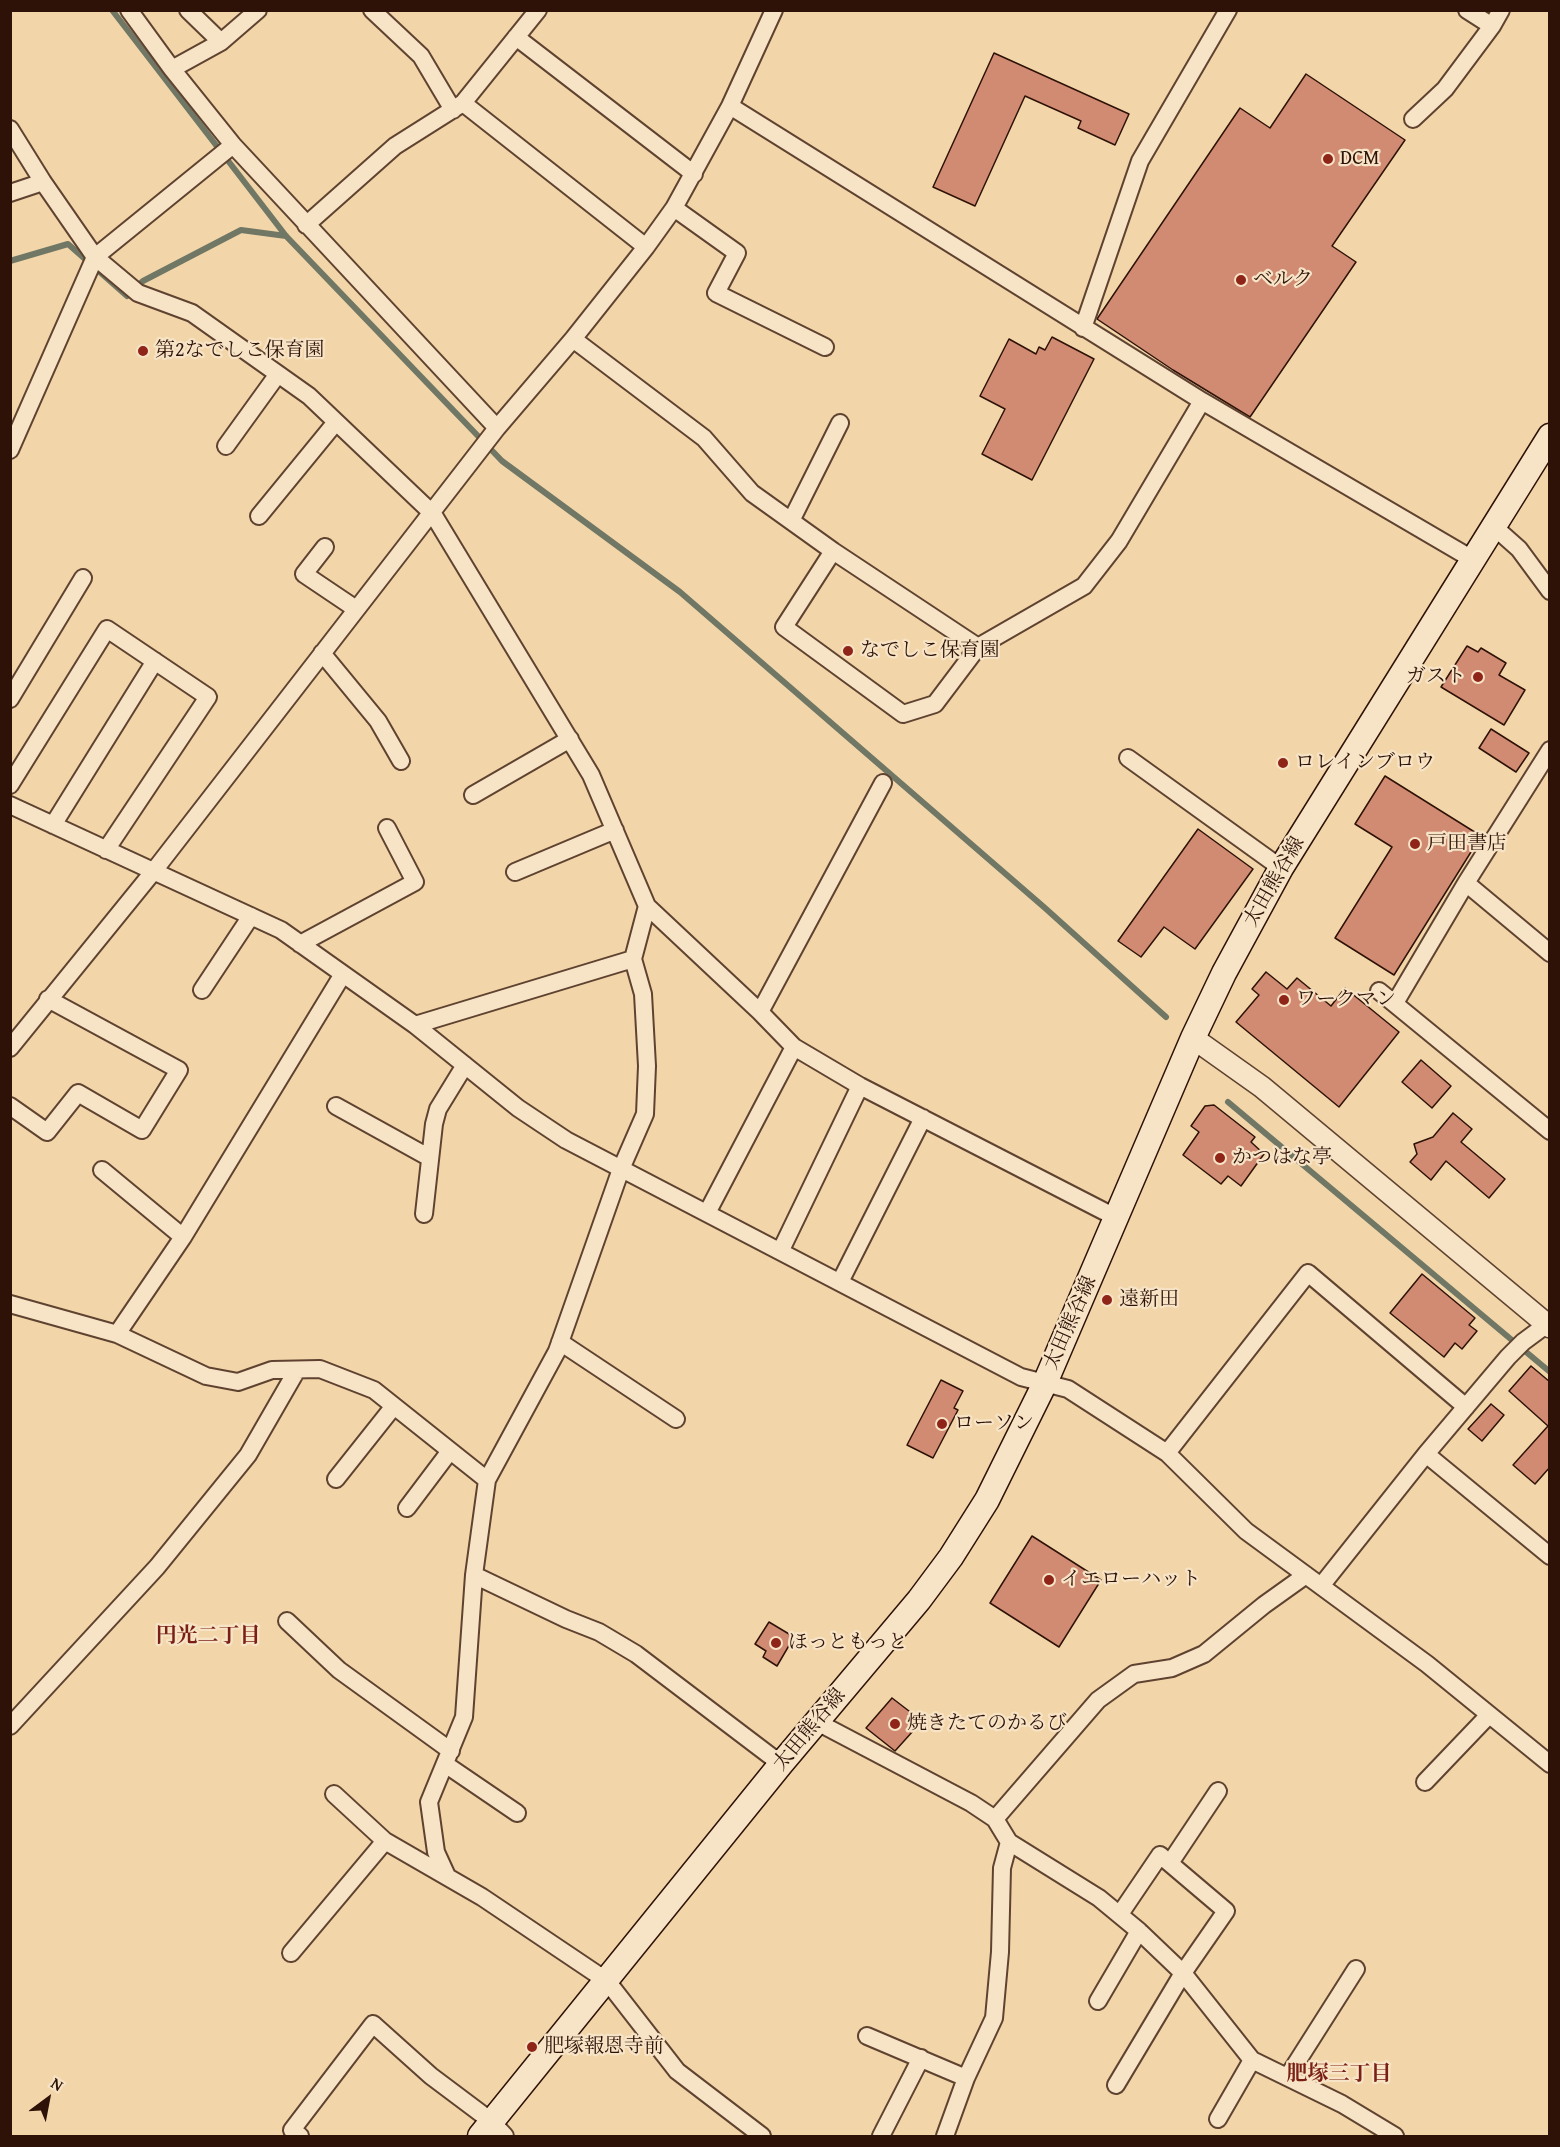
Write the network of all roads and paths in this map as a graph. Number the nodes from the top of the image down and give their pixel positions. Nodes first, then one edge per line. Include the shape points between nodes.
1 (129, 10) edge
2 (188, 10) edge
3 (258, 10) edge
4 (372, 10) edge
5 (538, 10) edge
6 (774, 10) edge
7 (1228, 10) edge
8 (1467, 10) edge
9 (1501, 10) edge
10 (1492, 26) junction
11 (516, 37) junction
12 (221, 42) junction
13 (172, 69) junction
14 (458, 106) junction
15 (730, 106) junction
16 (1413, 119) dead end
17 (10, 129) edge
18 (233, 146) junction
19 (694, 174) junction
20 (43, 182) junction
21 (10, 193) edge
22 (674, 208) junction
23 (306, 225) junction
24 (646, 248) junction
25 (95, 257) junction
26 (1083, 328) junction
27 (573, 339) junction
28 (825, 347) dead end
29 (278, 374) junction
30 (1202, 401) junction
31 (336, 422) junction
32 (840, 423) dead end
33 (496, 430) junction
34 (1550, 436) edge
35 (226, 446) dead end
36 (10, 450) edge
37 (433, 513) junction
38 (259, 516) dead end
39 (791, 521) junction
40 (1492, 525) junction
41 (325, 547) dead end
42 (833, 551) junction
43 (1472, 559) junction
44 (83, 579) dead end
45 (1550, 591) edge
46 (356, 609) junction
47 (978, 647) junction
48 (322, 653) junction
49 (155, 661) junction
50 (10, 699) edge
51 (570, 739) junction
52 (1128, 758) dead end
53 (1547, 759) edge
54 (401, 761) dead end
55 (883, 783) dead end
56 (10, 785) edge
57 (473, 795) dead end
58 (10, 805) edge
59 (53, 825) junction
60 (387, 828) dead end
61 (615, 830) junction
62 (106, 850) junction
63 (1281, 868) junction
64 (153, 872) junction
65 (514, 872) dead end
66 (1466, 883) junction
67 (647, 906) junction
68 (250, 916) junction
69 (300, 944) junction
70 (1550, 953) edge
71 (633, 959) junction
72 (343, 974) junction
73 (202, 990) dead end
74 (1379, 991) dead end
75 (48, 999) junction
76 (1395, 1003) junction
77 (760, 1012) junction
78 (415, 1025) junction
79 (1193, 1038) junction
80 (794, 1047) junction
81 (10, 1048) edge
82 (465, 1065) junction
83 (860, 1086) junction
84 (10, 1106) edge
85 (336, 1106) dead end
86 (923, 1118) junction
87 (1550, 1131) edge
88 (430, 1158) junction
89 (621, 1169) junction
90 (102, 1170) dead end
91 (707, 1213) junction
92 (424, 1214) dead end
93 (1117, 1218) junction
94 (183, 1237) junction
95 (781, 1250) junction
96 (840, 1281) junction
97 (10, 1304) edge
98 (1549, 1325) edge
99 (117, 1334) junction
100 (560, 1342) junction
101 (297, 1370) junction
102 (1045, 1383) junction
103 (394, 1406) junction
104 (1466, 1407) junction
105 (676, 1419) dead end
106 (450, 1451) junction
107 (1167, 1453) junction
108 (1426, 1454) junction
109 (336, 1479) dead end
110 (486, 1480) junction
111 (407, 1508) dead end
112 (1550, 1556) edge
113 (474, 1575) junction
114 (1306, 1575) junction
115 (1321, 1586) junction
116 (287, 1621) dead end
117 (1489, 1715) junction
118 (817, 1722) junction
119 (10, 1726) edge
120 (448, 1758) junction
121 (782, 1764) junction
122 (1550, 1764) edge
123 (1425, 1782) dead end
124 (1218, 1791) dead end
125 (334, 1794) dead end
126 (517, 1813) dead end
127 (995, 1819) junction
128 (385, 1841) junction
129 (1008, 1842) junction
130 (1170, 1863) junction
131 (447, 1876) junction
132 (1120, 1914) junction
133 (1139, 1931) junction
134 (291, 1953) dead end
135 (1356, 1969) dead end
136 (1183, 1973) junction
137 (607, 1981) junction
138 (1098, 2001) dead end
139 (867, 2036) dead end
140 (921, 2058) junction
141 (1252, 2060) junction
142 (1288, 2076) junction
143 (966, 2078) junction
144 (1116, 2085) dead end
145 (1218, 2119) dead end
146 (492, 2131) edge
147 (300, 2136) edge
148 (762, 2136) edge
149 (881, 2136) edge
150 (945, 2136) edge
151 (1395, 2136) edge

1 - 13 street
2 - 12 street
3 - 12 street
4 - 14 street via 421,56
5 - 11 street
6 - 15 street
7 - 26 street via 1140,161
8 - 10 street
9 - 10 street
10 - 16 street via 1445,89
11 - 14 street
11 - 19 street
12 - 13 street
13 - 18 street
14 - 23 street via 395,146
14 - 24 street
15 - 19 street
15 - 26 street
17 - 20 street
18 - 23 street
18 - 25 street
19 - 22 street
20 - 21 street
20 - 25 street
22 - 24 street
22 - 28 street via 737,253 716,293
23 - 33 street
24 - 27 street
25 - 29 street via 138,293 192,313
25 - 36 street
26 - 30 street
27 - 33 street
27 - 39 street via 704,438 752,493
29 - 31 street
29 - 35 street
30 - 43 street
30 - 47 street via 1119,541 1084,586
31 - 37 street
31 - 38 street
32 - 39 street
33 - 37 street
34 - 40 main road, 太田熊谷線
37 - 46 street
37 - 51 street
39 - 42 street
40 - 43 main road, 太田熊谷線
40 - 45 street via 1519,549
41 - 46 street via 304,574
42 - 47 street
42 - 47 street via 784,627 903,714 935,704
43 - 63 main road, 太田熊谷線
44 - 50 street
46 - 48 street
48 - 54 street via 378,721
48 - 64 street
49 - 56 street via 107,629
49 - 59 street
49 - 62 street via 208,697
51 - 57 street
51 - 61 street
52 - 63 street
53 - 66 street
55 - 77 street
58 - 59 street
59 - 62 street
60 - 69 street via 415,882
61 - 65 street
61 - 67 street
62 - 64 street
63 - 79 main road, 太田熊谷線
64 - 68 street
64 - 75 street
66 - 70 street
66 - 76 street
67 - 71 street
67 - 77 street
68 - 69 street
68 - 73 street
69 - 72 street
71 - 78 street
71 - 89 street via 643,994 645,1114
72 - 78 street
72 - 94 street
74 - 76 street
75 - 81 street
75 - 84 street via 179,1070 142,1130 78,1093 47,1132
76 - 87 street
77 - 80 street
78 - 82 street
79 - 93 main road, 太田熊谷線
79 - 98 street via 1262,1087
80 - 83 street
80 - 91 street
82 - 88 street via 438,1109
82 - 89 street via 566,1140
83 - 86 street
83 - 95 street
85 - 88 street
86 - 93 street
86 - 96 street
88 - 92 street
89 - 91 street
89 - 100 street
90 - 94 street
91 - 95 street
93 - 102 main road, 太田熊谷線
94 - 99 street
95 - 96 street
96 - 102 street via 1021,1377
97 - 99 street
98 - 104 street via 1523,1342
99 - 101 street via 206,1376 238,1382 272,1370
100 - 105 street
100 - 110 street
101 - 103 street via 320,1369 374,1390
101 - 119 street via 248,1455 157,1567
102 - 107 street via 1068,1389
102 - 118 main road, 太田熊谷線 via 987,1500 951,1557
103 - 106 street
103 - 109 street
104 - 107 street via 1308,1273
104 - 108 street
106 - 110 street
106 - 111 street
107 - 114 street via 1246,1531
108 - 112 street
108 - 115 street
110 - 113 street
113 - 120 street via 465,1717
113 - 121 street via 600,1632 636,1654
114 - 115 street
114 - 127 street via 1204,1654 1172,1668 1134,1674 1098,1700
115 - 117 street
116 - 120 street via 339,1670
117 - 122 street
117 - 123 street
118 - 121 main road, 太田熊谷線
118 - 127 street
120 - 126 street
120 - 131 street via 429,1802 436,1852
121 - 137 main road, 太田熊谷線
124 - 130 street
125 - 128 street
127 - 129 street
128 - 131 street
128 - 134 street
129 - 132 street
129 - 143 street via 1002,1868 994,2018
130 - 132 street via 1160,1855
130 - 136 street via 1226,1911
131 - 137 street
132 - 133 street
133 - 136 street
133 - 138 street
135 - 142 street
136 - 141 street
136 - 144 street
137 - 146 main road, 太田熊谷線
137 - 148 street via 677,2071
139 - 140 street
140 - 143 street
140 - 149 street
141 - 142 street
141 - 145 street
142 - 151 street
143 - 150 street
146 - 147 street via 373,2024 292,2130

